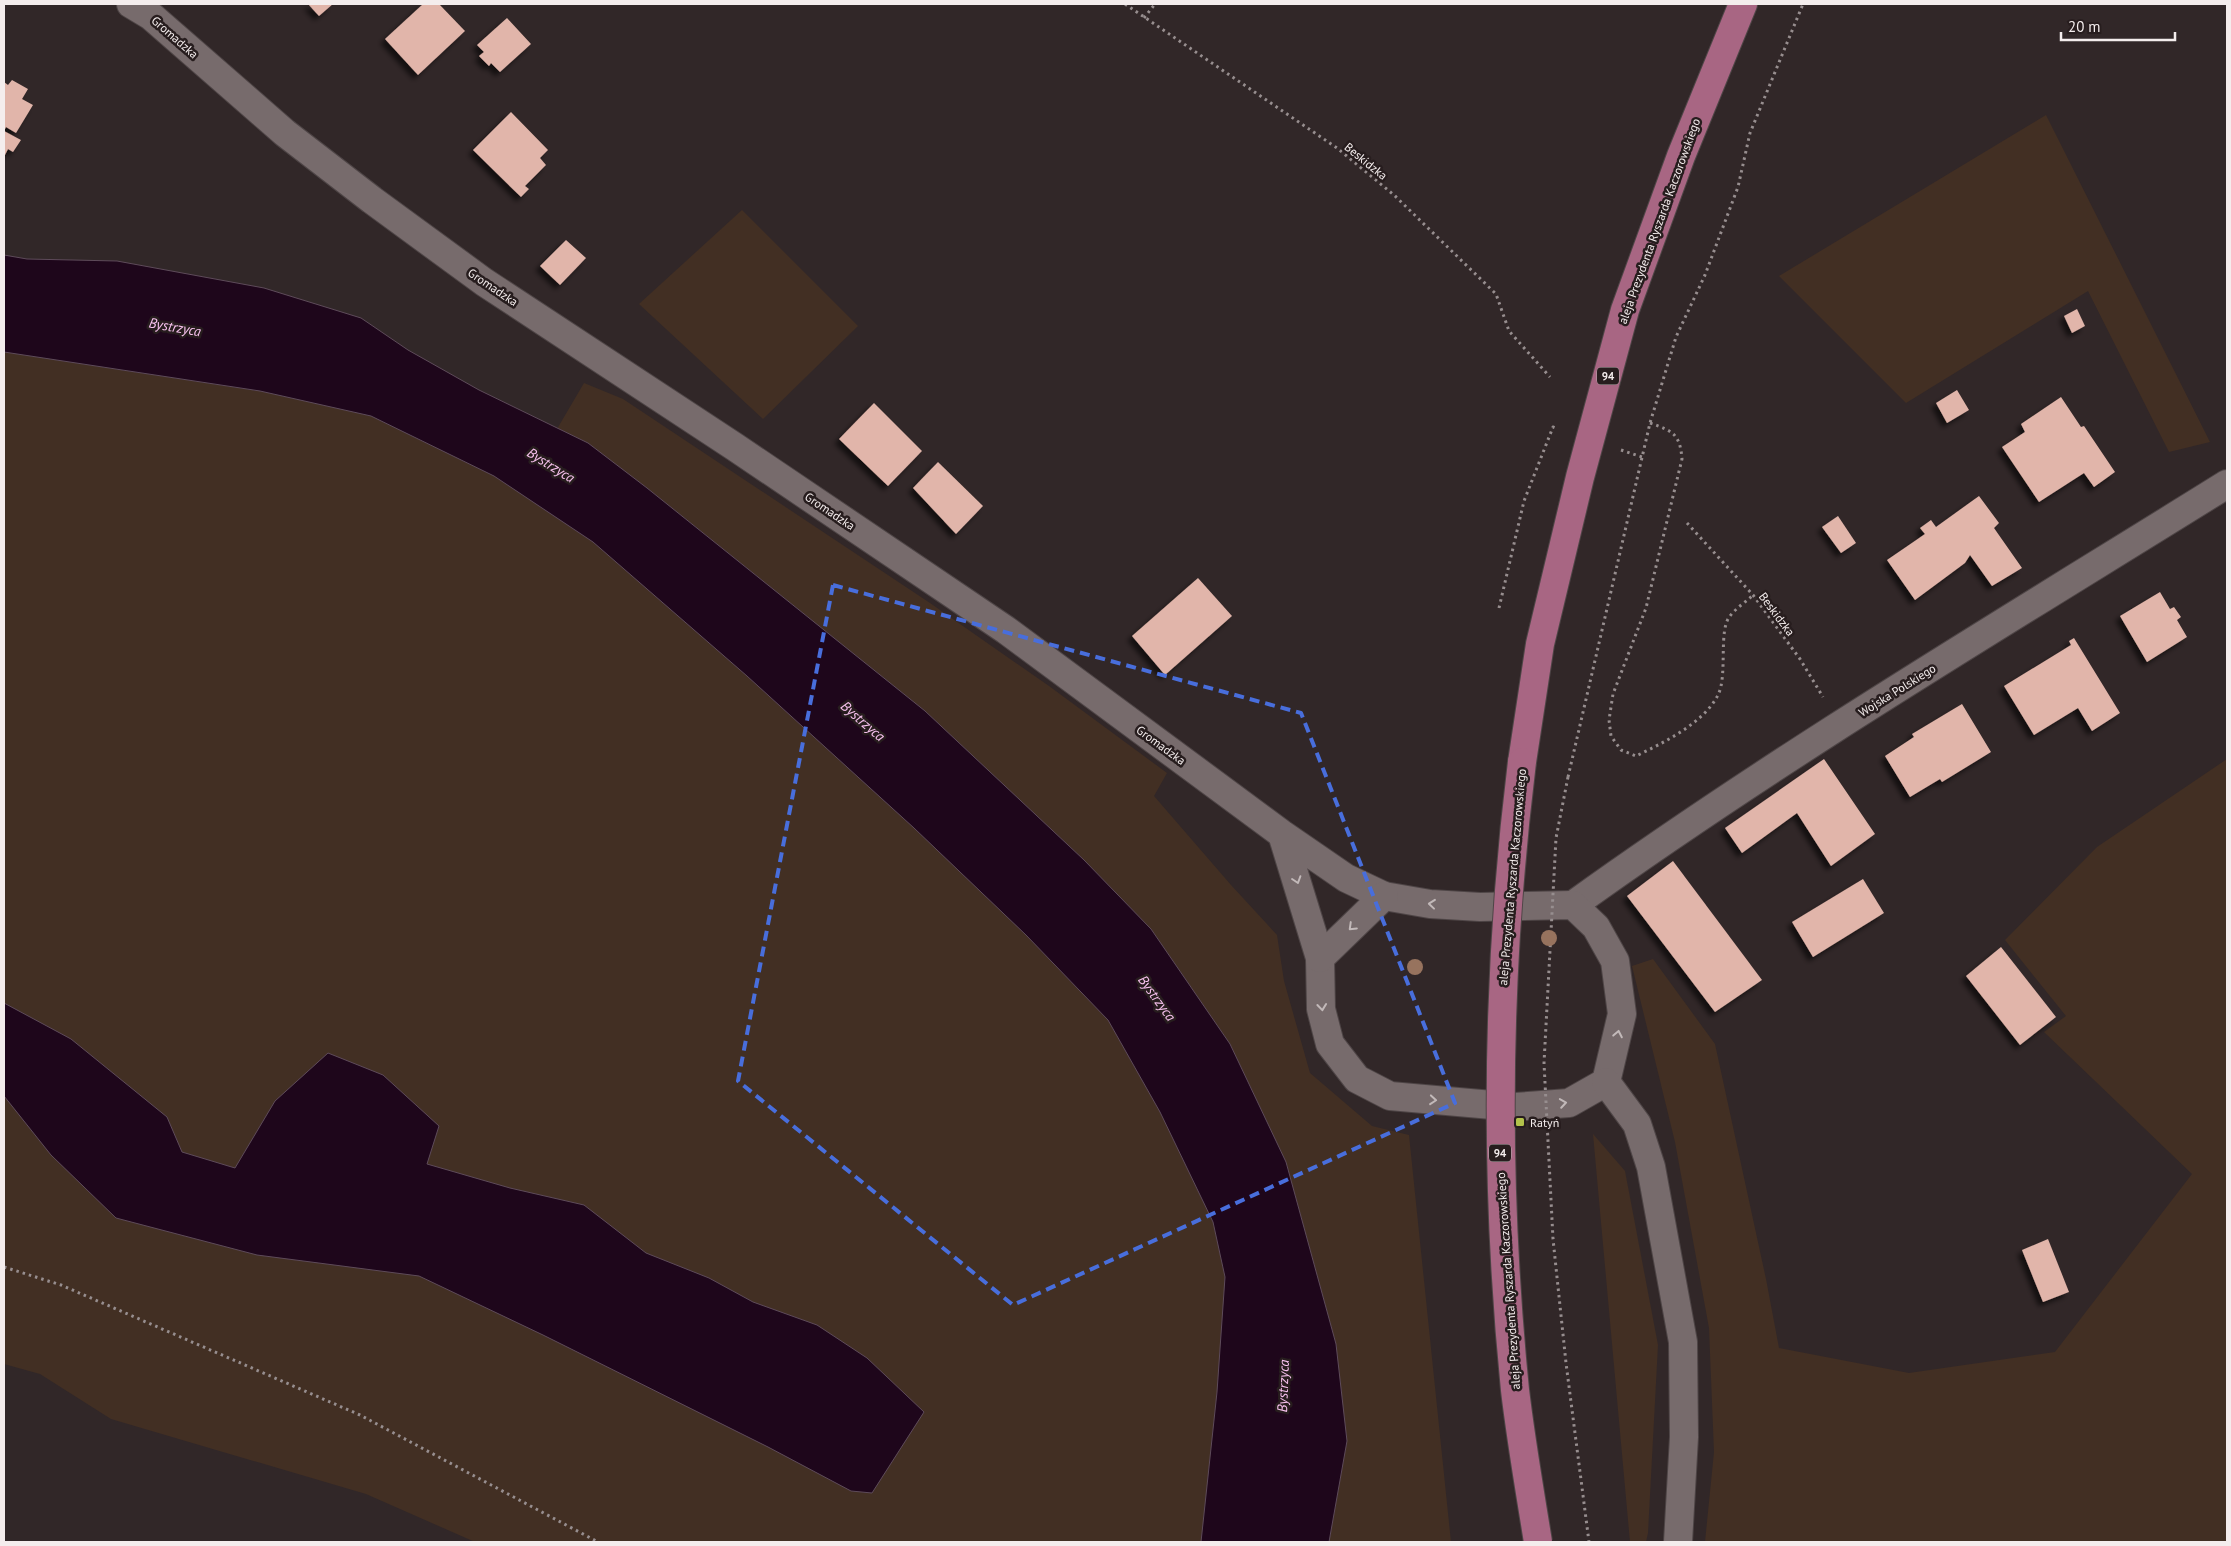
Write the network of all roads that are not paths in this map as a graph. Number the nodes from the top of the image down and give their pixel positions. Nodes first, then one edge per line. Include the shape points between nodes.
1 (131, 4) edge
2 (1743, 4) edge
3 (2227, 484) edge
4 (1282, 834) junction
5 (1384, 896) junction
6 (1572, 905) junction
7 (1320, 958) junction
8 (1606, 1082) junction
9 (1538, 1542) edge
10 (1678, 1542) edge

1 - 4 street, Gromadzka via 151,16 285,133 452,259 1006,630
2 - 9 main road, aleja Prezydenta Ryszarda Kaczorowskiego / 94, bridge via 1681,156 1625,310 1540,644 1522,762 1513,835 1500,1021 1500,1162 1516,1392
3 - 6 street, Wojska Polskiego via 1840,726 1663,840
4 - 5 street, Gromadzka via 1346,878
4 -> 7 street
6 -> 5 street, Gromadzka via 1480,907 1430,904
5 -> 7 street
8 -> 6 street via 1622,1014 1615,961 1596,927
7 -> 8 street via 1321,1009 1330,1044 1357,1079 1390,1096 1515,1107 1569,1104
8 - 10 street via 1637,1124 1651,1167 1682,1342 1684,1437

